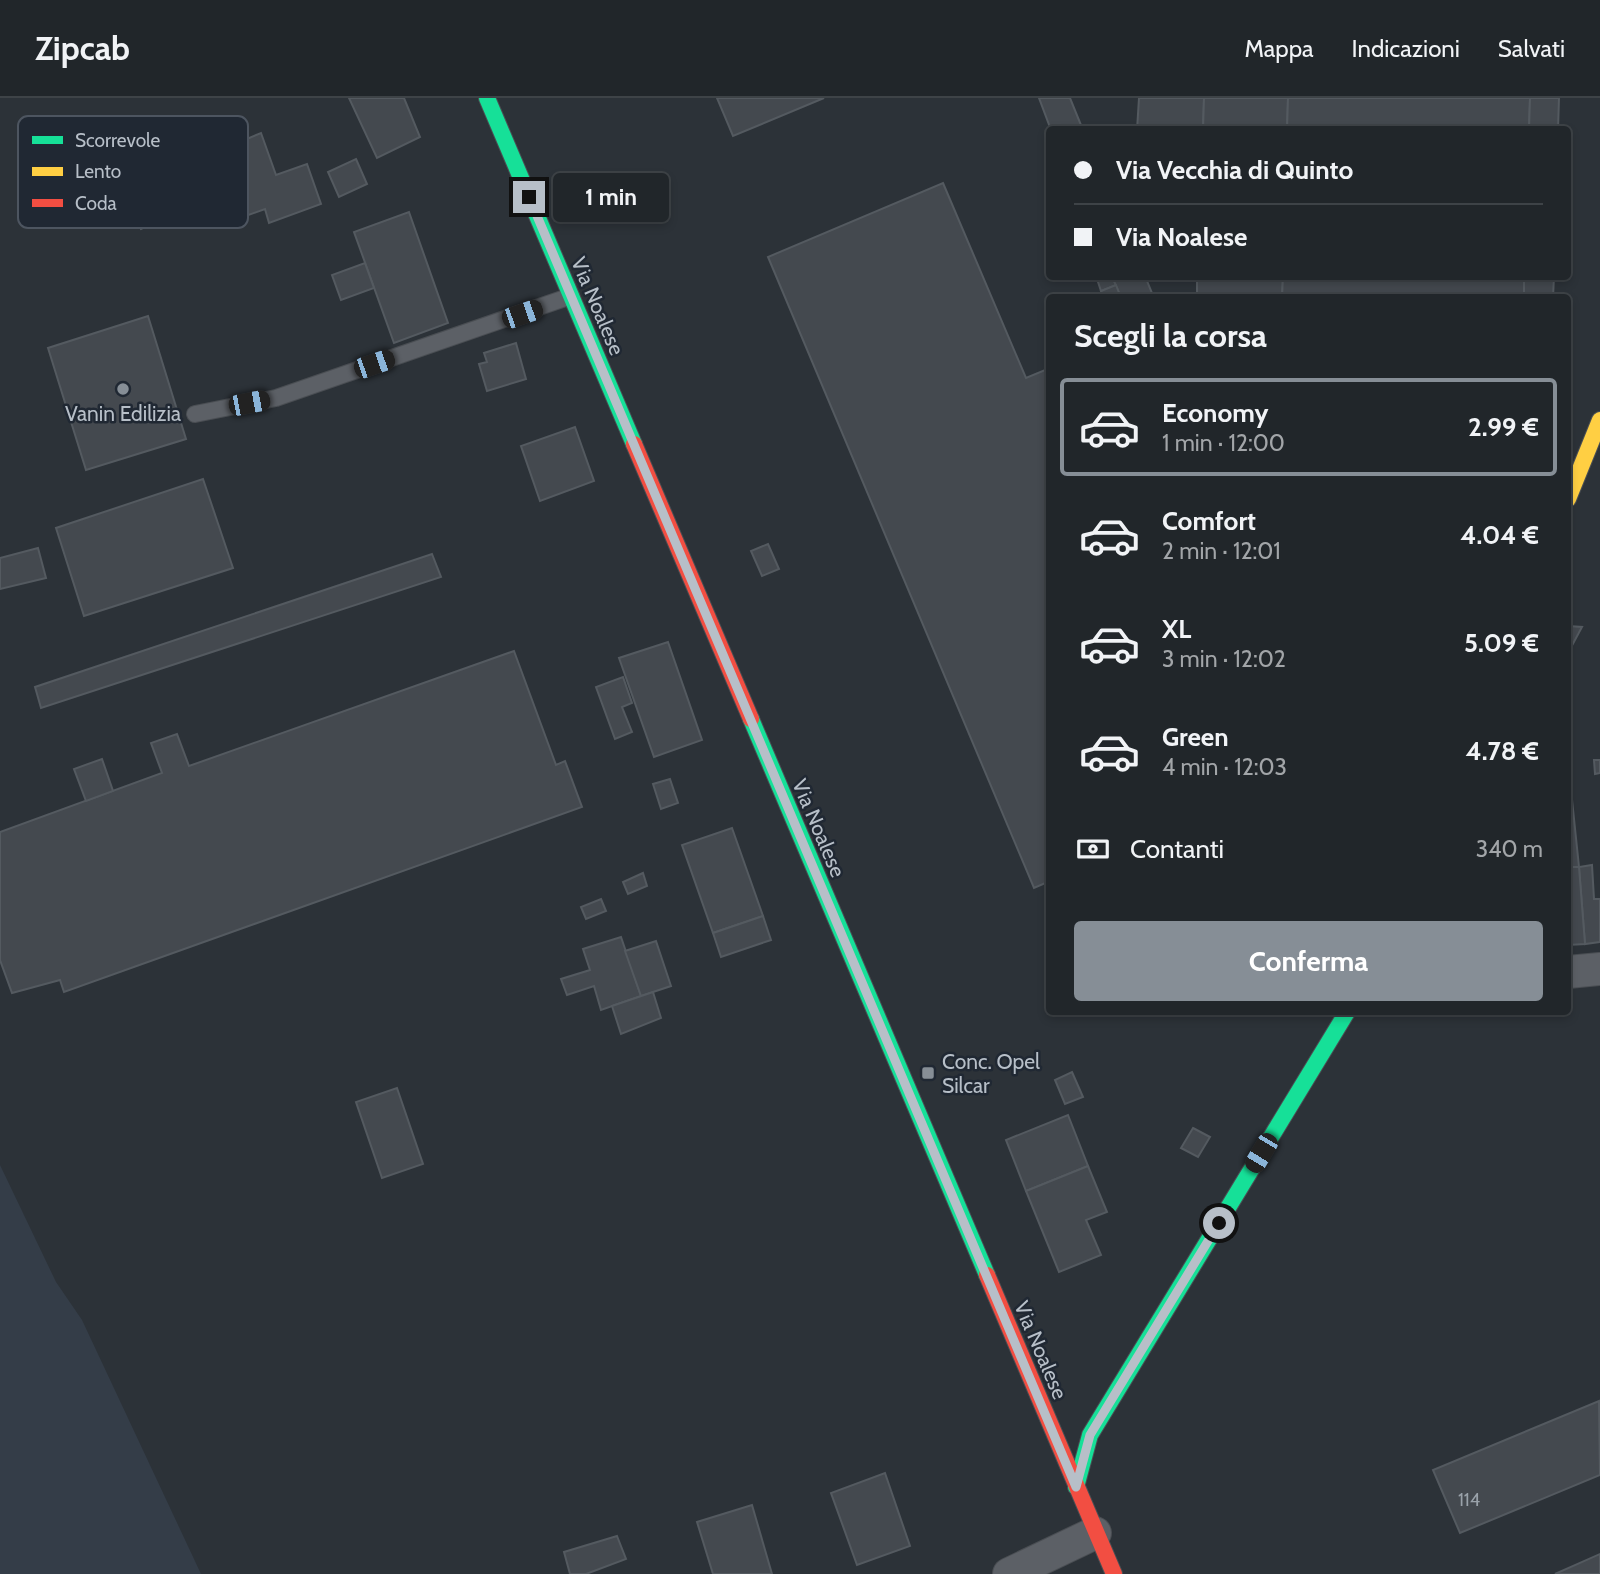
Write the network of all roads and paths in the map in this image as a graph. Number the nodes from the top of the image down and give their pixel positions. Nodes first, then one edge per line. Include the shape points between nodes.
1 (487, 98) edge
2 (570, 296) junction
3 (195, 414) dead end
4 (1600, 420) edge
5 (1571, 492) edge
6 (1600, 969) edge
7 (1571, 972) edge
8 (1345, 1015) edge
9 (1076, 1487) junction
10 (1095, 1534) junction
11 (1009, 1574) edge
12 (1114, 1574) edge

1 - 2 main road, Via Noalese
2 - 3 lane via 276,398
2 - 9 main road, Via Noalese
4 - 5 main road
6 - 7 street
8 - 9 main road via 1090,1435
9 - 10 main road, Via Noalese
10 - 11 street
10 - 12 main road, Via Noalese

